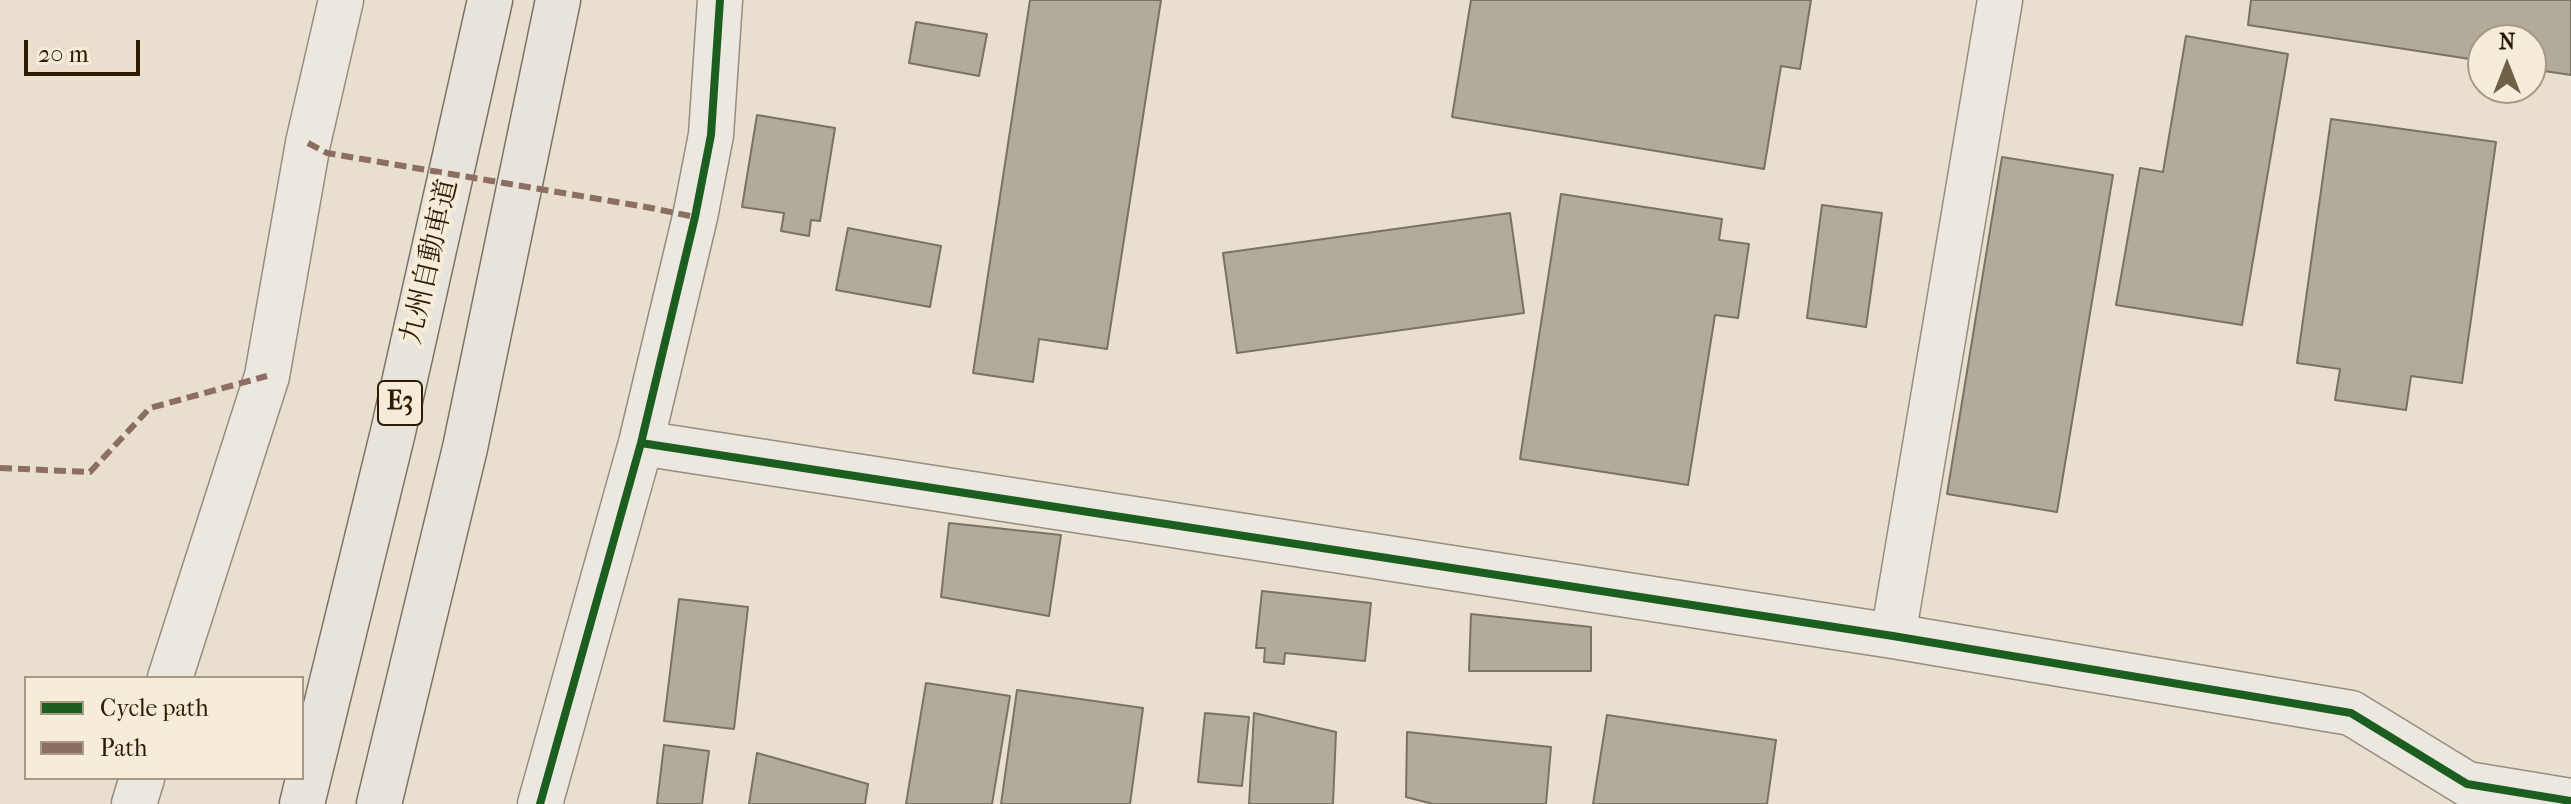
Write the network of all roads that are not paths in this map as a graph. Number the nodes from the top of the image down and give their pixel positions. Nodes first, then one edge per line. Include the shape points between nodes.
1 (341, 0) edge
2 (490, 0) edge
3 (558, 0) edge
4 (720, 0) edge
5 (2000, 0) edge
6 (641, 443) junction
7 (1893, 636) junction
8 (171, 676) edge
9 (141, 780) edge
10 (2571, 801) edge
11 (134, 804) edge
12 (302, 804) edge
13 (379, 804) edge
14 (540, 804) edge

1 - 8 street via 308,143 267,376
2 - 12 highway, 九州自動車道 / E3
3 - 13 highway via 465,448
4 - 6 street via 711,135
5 - 7 street
6 - 7 street
6 - 14 street
7 - 10 street via 2351,713 2467,784
9 - 11 street

